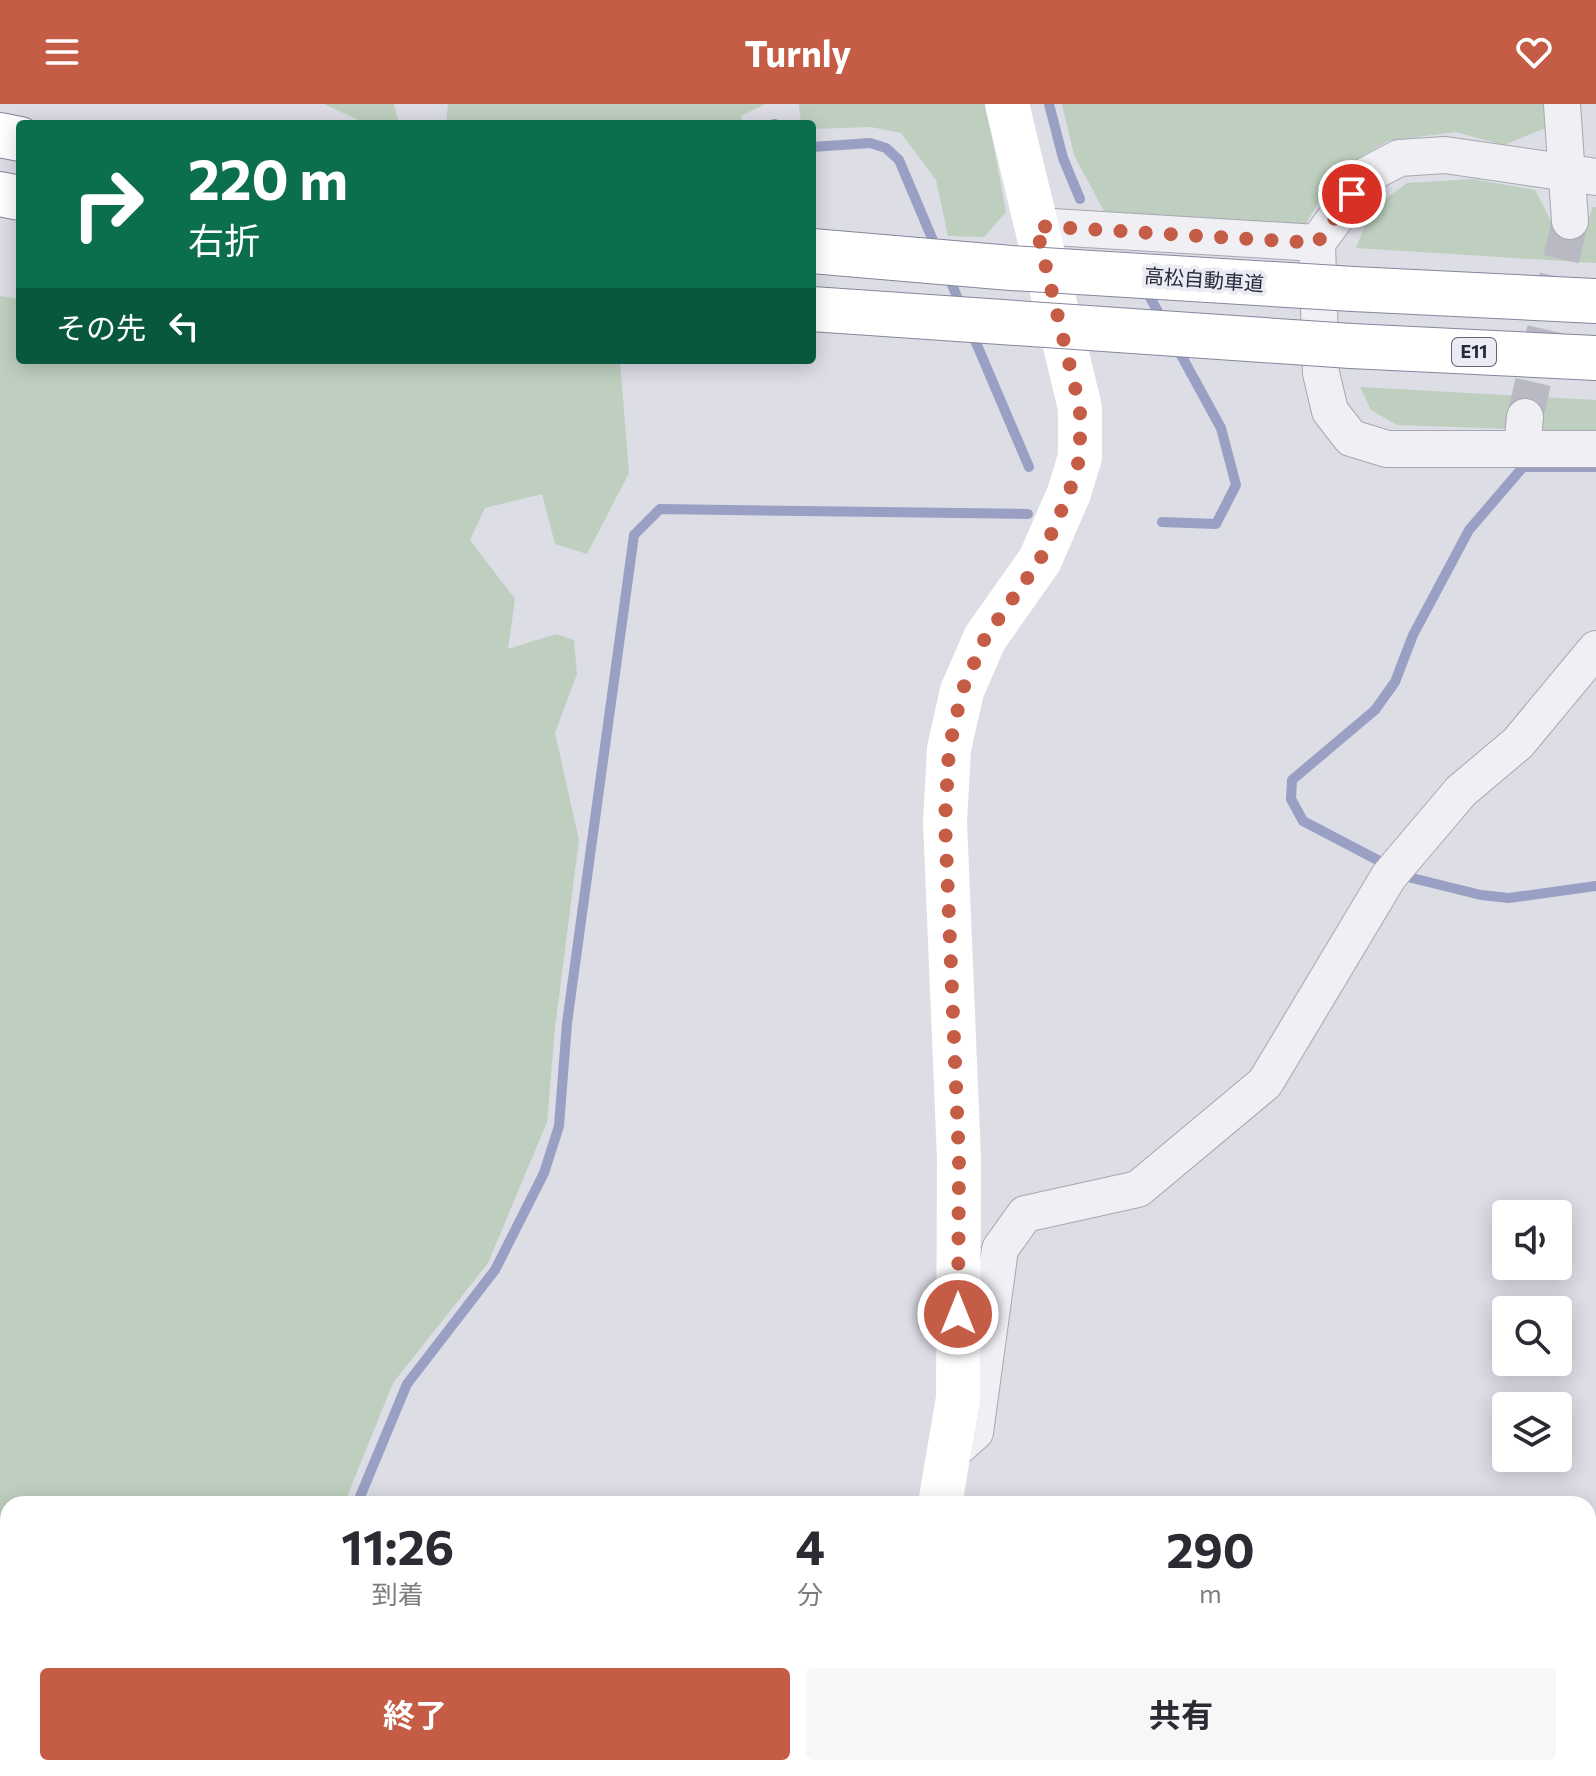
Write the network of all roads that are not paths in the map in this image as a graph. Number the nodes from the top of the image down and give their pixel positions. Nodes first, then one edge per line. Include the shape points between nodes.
1 (1007, 104) edge
2 (1562, 104) edge
3 (1581, 175) edge
4 (1570, 221) tunnel mouth
5 (1036, 226) junction
6 (1317, 243) junction
7 (816, 251) edge
8 (1596, 301) edge
9 (816, 309) edge
10 (1596, 358) edge
11 (1596, 449) edge
12 (1596, 649) edge
13 (950, 1454) junction
14 (942, 1496) edge

1 - 5 main road
2 - 3 street
3 - 4 street
3 - 6 street via 1445,155 1399,158 1367,175
5 - 6 street
5 - 13 main road via 1080,408 1080,457 1040,560 985,638 962,691 949,749 945,821 959,1159 958,1398
6 - 11 street via 1321,373 1330,411 1351,438 1387,449 1523,433
7 - 8 main road, 高松自動車道, bridge via 1011,268
9 - 10 main road, E11, bridge
12 - 13 street via 1518,743 1461,791 1393,871 1265,1083 1138,1189 1025,1214 1000,1249 975,1432
13 - 14 main road

